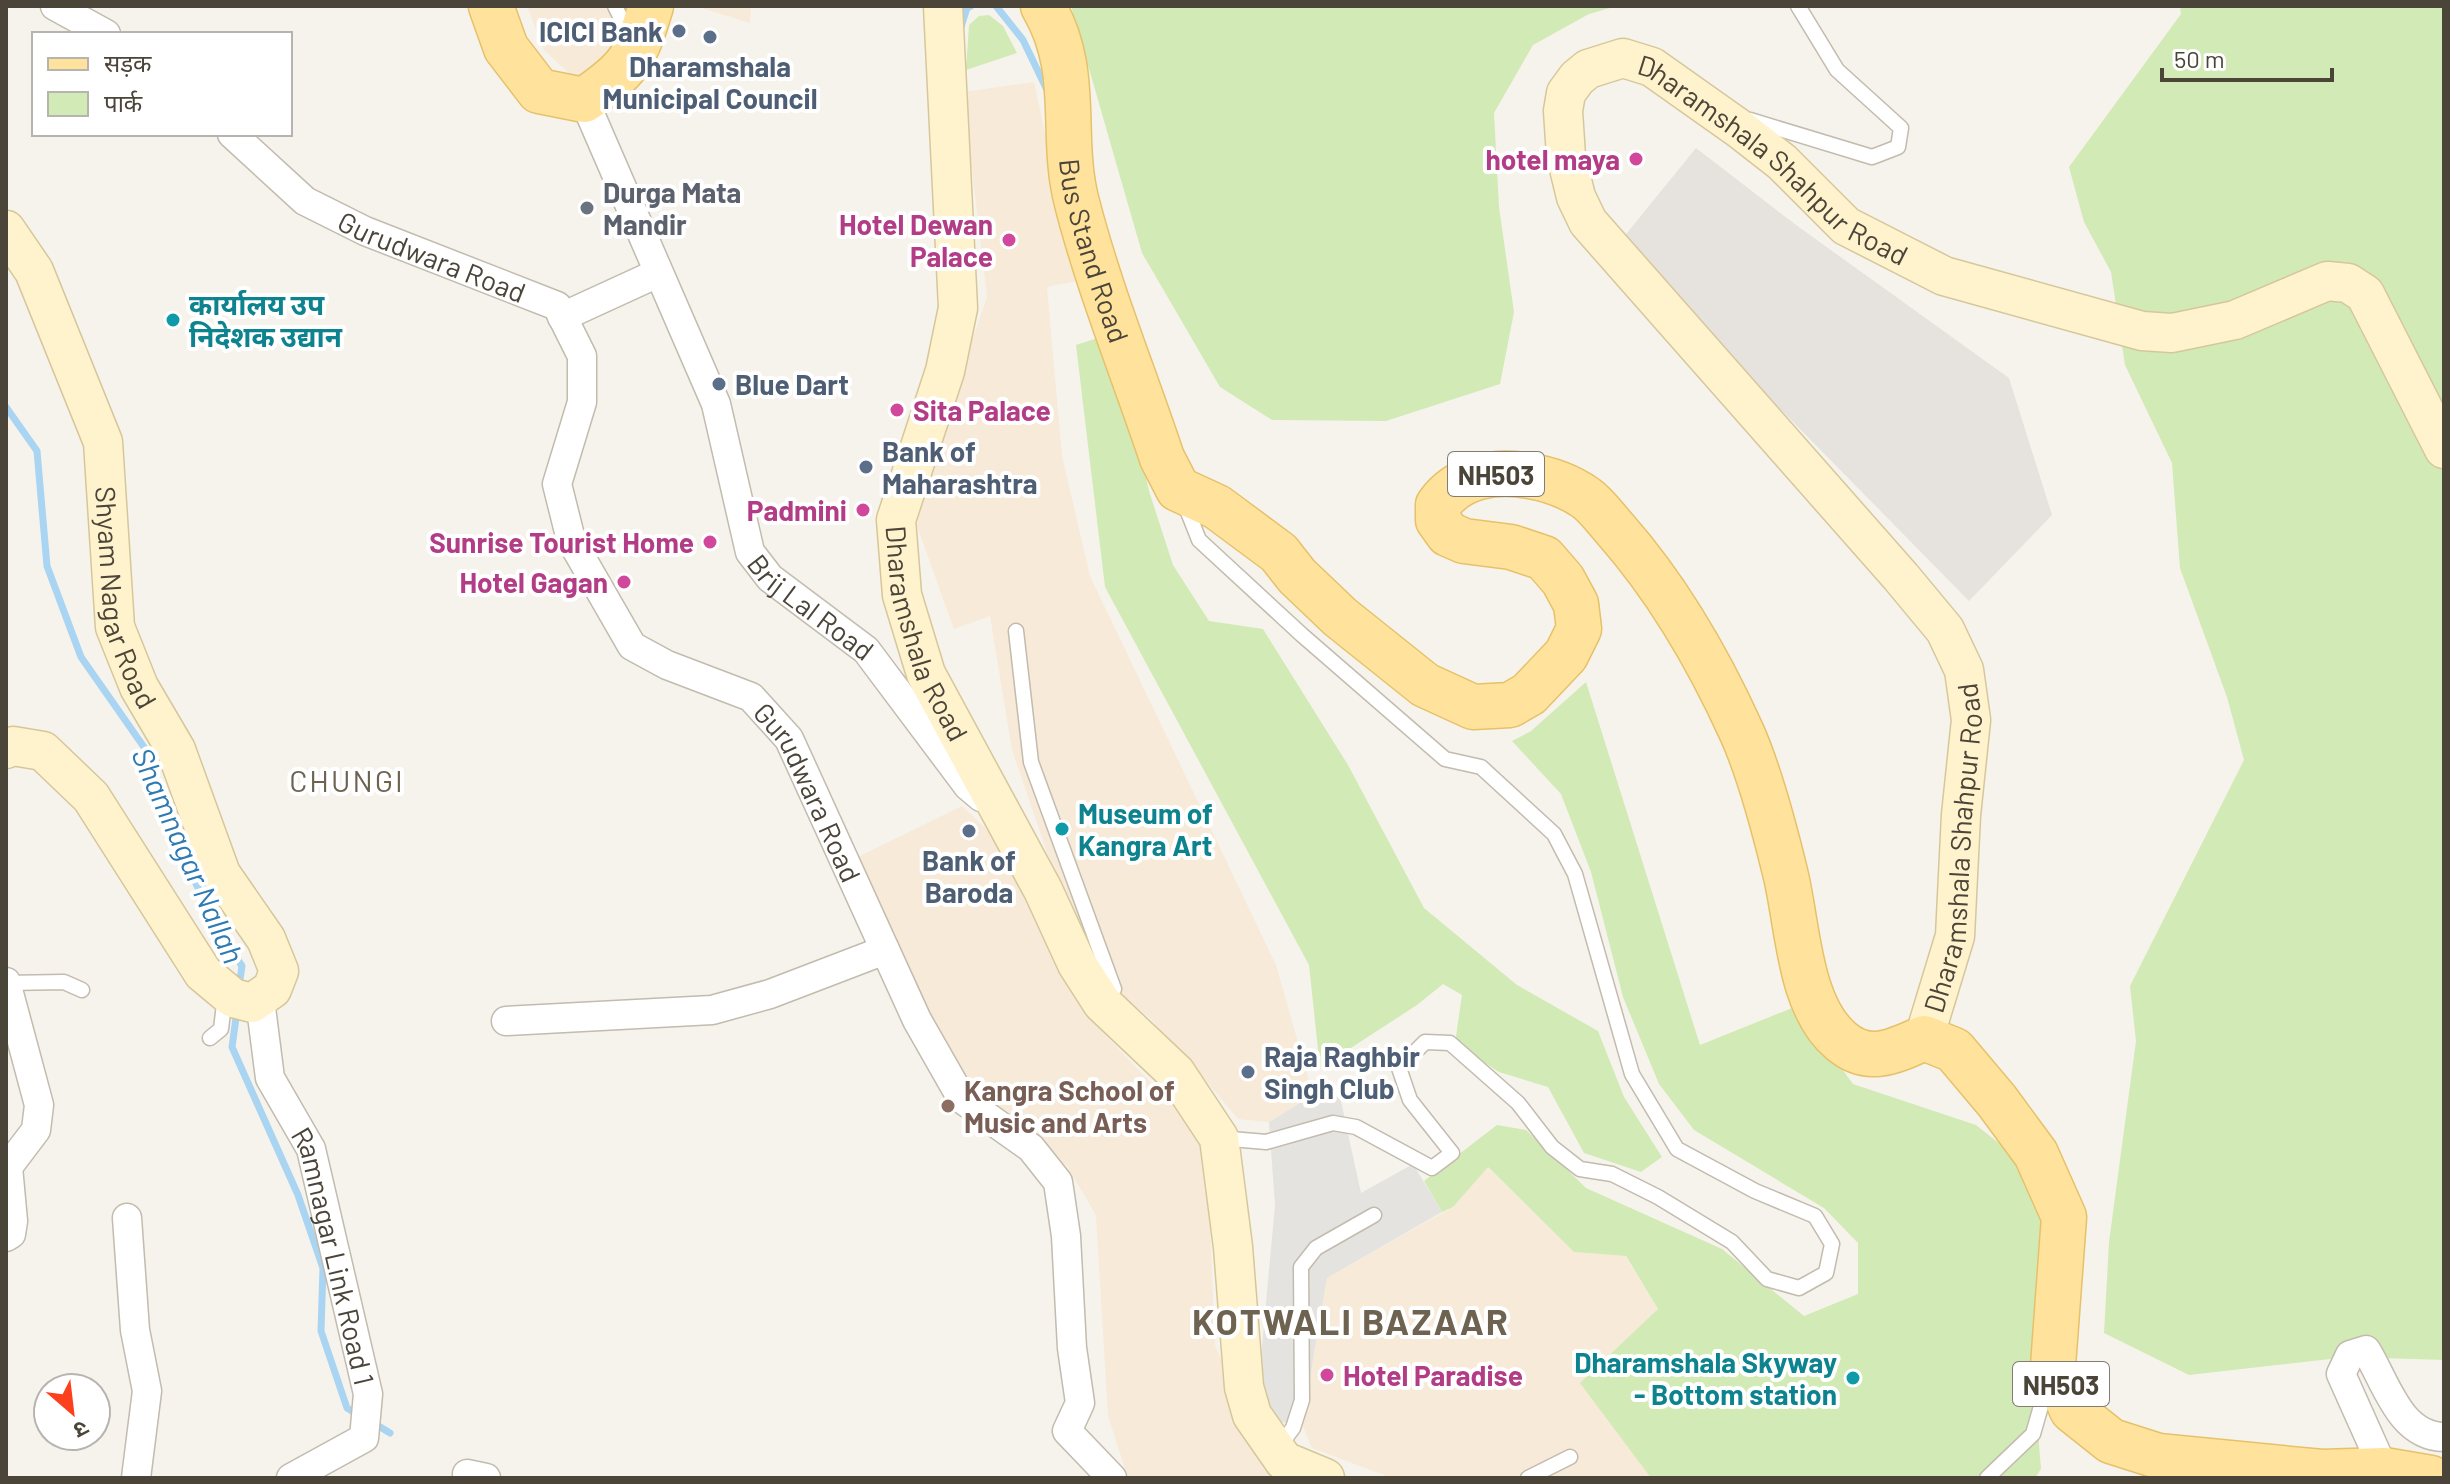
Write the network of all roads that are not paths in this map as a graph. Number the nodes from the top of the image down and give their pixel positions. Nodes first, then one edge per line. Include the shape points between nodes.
1 (55, 6) edge
2 (491, 6) edge
3 (615, 6) edge
4 (651, 6) edge
5 (943, 6) edge
6 (1043, 6) edge
7 (1798, 6) edge
8 (102, 32) edge
9 (637, 52) junction
10 (584, 100) junction
11 (1711, 108) junction
12 (234, 136) edge
13 (6, 230) edge
14 (20, 265) edge
15 (658, 273) junction
16 (562, 317) junction
17 (2444, 449) edge
18 (1178, 489) junction
19 (1016, 631) dead end
20 (6, 749) edge
21 (998, 811) junction
22 (885, 950) junction
23 (6, 983) edge
24 (1114, 989) dead end
25 (82, 990) dead end
26 (243, 998) junction
27 (506, 1021) dead end
28 (210, 1038) dead end
29 (1924, 1038) junction
30 (1219, 1138) junction
31 (1374, 1215) dead end
32 (127, 1218) dead end
33 (6, 1237) edge
34 (2053, 1366) junction
35 (2444, 1437) edge
36 (1275, 1451) junction
37 (1570, 1457) dead end
38 (2384, 1470) junction
39 (136, 1478) edge
40 (291, 1478) edge
41 (1112, 1478) edge
42 (1325, 1478) edge
43 (1528, 1478) edge
44 (1987, 1478) edge
45 (2431, 1478) edge

1 - 8 street
2 - 10 main road via 506,48 539,91
3 - 9 lane
4 - 9 main road
5 - 21 main road, Dharamshala Road via 958,308 945,371 896,520 902,595 926,674
6 - 18 main road, Bus Stand Road via 1065,57 1076,200 1162,458
7 - 11 lane via 1837,70 1901,128 1898,147 1872,157
9 - 10 main road via 619,76
10 - 15 street, Brij Lal Road
11 - 17 main road, Dharamshala Shahpur Road via 1782,162 1846,226 1944,276 2052,307 2142,331 2172,333 2235,320 2327,281 2348,283 2365,294
11 - 29 main road, Dharamshala Shahpur Road via 1652,67 1623,58 1603,63 1577,78 1566,93 1569,173 1588,222 1910,588 1945,630 1964,670 1971,720 1955,936
12 - 16 street, Gurudwara Road via 305,201 365,231 557,306
13 - 14 main road, Shyam Nagar Road
14 - 26 main road, Shyam Nagar Road via 103,442 115,627 139,687 176,750 221,874 266,939 279,971 272,989
15 - 16 street
15 - 21 street, Brij Lal Road via 716,404 750,552 770,578 866,650 968,786
16 - 22 street, Gurudwara Road via 582,356 582,402 557,484 571,540 632,646 751,697 789,739
18 - 29 main road, Dharamshala Shahpur Road / NH503 via 1217,507 1279,553 1340,617 1425,685 1473,707 1510,705 1529,694 1566,655 1580,618 1563,580 1544,558 1454,537 1438,520 1438,505 1457,485 1501,473 1564,485 1588,499 1684,621 1743,736 1786,872 1803,967 1820,1012 1840,1040 1862,1055 1888,1054
18 - 30 lane via 1199,540 1302,635 1445,759 1481,767 1554,834 1575,874 1632,1074 1677,1149 1815,1216 1832,1244 1826,1273 1799,1288 1767,1279 1732,1242 1658,1197 1612,1174 1580,1169 1552,1147 1518,1103 1450,1043 1425,1042 1399,1068 1410,1100 1452,1153 1432,1168 1356,1127 1333,1123 1266,1142
19 - 24 lane via 1031,762
20 - 26 main road via 43,751 91,797 203,973
21 - 30 main road, Dharamshala Road via 1102,1003 1176,1073
22 - 27 street via 712,1010
22 - 41 street, Gurudwara Road via 962,1099 1031,1148 1058,1182 1080,1403 1067,1431
23 - 25 lane via 64,982
23 - 33 street via 39,1105 36,1130 8,1167 13,1221
26 - 28 lane
26 - 40 street, Ramnagar Link Road 1 via 270,1078 311,1149 368,1394 364,1438
29 - 34 main road, NH503 via 1954,1050 1997,1101 2036,1154 2064,1217
30 - 36 main road via 1244,1387 1252,1415
31 - 36 lane via 1316,1248 1301,1267 1302,1400 1293,1428
32 - 39 street via 135,1330 147,1391
34 - 38 main road, NH503 via 2072,1410 2111,1441 2158,1456 2322,1472
34 - 44 lane via 2033,1434
35 - 38 street via 2434,1437 2403,1419 2366,1350 2350,1355 2341,1374
36 - 42 main road via 1284,1461
37 - 43 lane
38 - 45 main road, NH503

